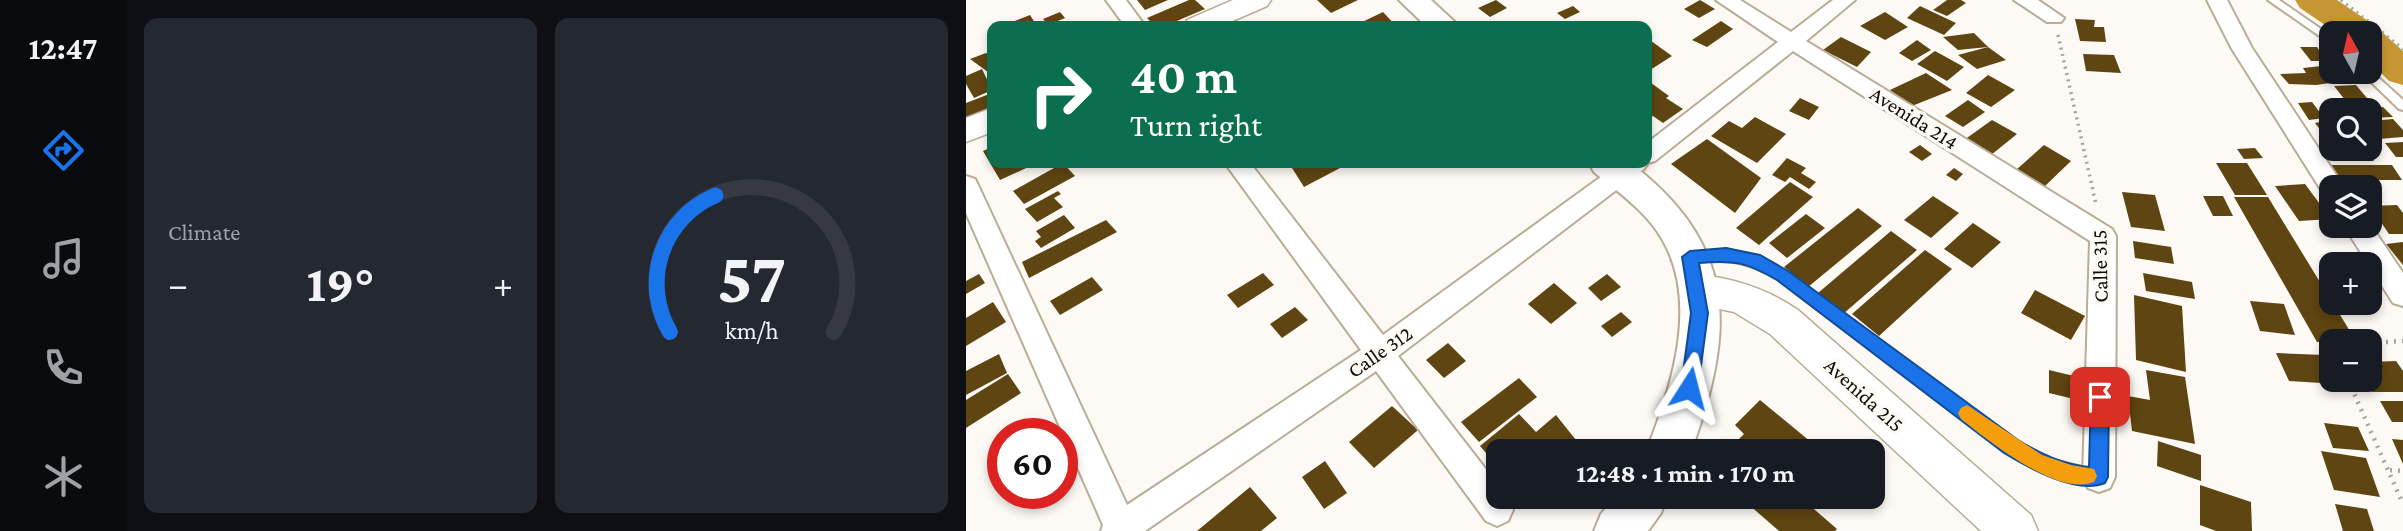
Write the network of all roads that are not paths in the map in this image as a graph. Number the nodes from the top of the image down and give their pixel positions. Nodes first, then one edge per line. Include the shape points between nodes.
1 (1116, 0) edge
2 (1257, 0) edge
3 (1413, 0) edge
4 (1726, 0) edge
5 (1845, 0) edge
6 (2024, 0) edge
7 (2217, 0) edge
8 (2273, 0) edge
9 (2054, 18) road end
10 (1131, 21) edge
11 (1209, 21) edge
12 (1438, 21) edge
13 (2319, 33) edge
14 (1793, 42) junction
15 (2379, 84) edge
16 (2403, 106) edge
17 (987, 121) edge
18 (966, 131) edge
19 (1652, 146) edge
20 (1241, 168) edge
21 (1622, 168) edge
22 (1630, 168) edge
23 (2324, 175) edge
24 (966, 185) edge
25 (2103, 236) joint
26 (2365, 238) edge
27 (1694, 274) junction
28 (2403, 295) edge
29 (1380, 353) junction
30 (1672, 439) edge
31 (2099, 477) joint
32 (1635, 509) edge
33 (1497, 510) dead end
34 (1120, 530) edge
35 (1618, 531) edge
36 (2015, 531) edge

1 - 10 street
2 - 11 street
3 - 12 main road
4 - 14 street, Avenida 214
5 - 14 street, Calle 312
6 - 9 street
7 - 23 street via 2242,49
8 - 13 lane
14 - 19 street, Calle 312
14 - 25 street, Avenida 214
15 - 16 lane
17 - 18 street
20 - 29 street
21 - 29 street, Calle 312
22 - 27 main road via 1678,232
24 - 34 street
25 - 31 street, Calle 315
26 - 28 street
27 - 30 main road via 1700,313 1689,388
27 - 31 lane via 1726,255 1755,260 1783,276 2011,447 2071,474
27 - 36 street, Avenida 215 via 1760,305 1784,322
29 - 33 street
29 - 34 street, Calle 312
32 - 35 main road

